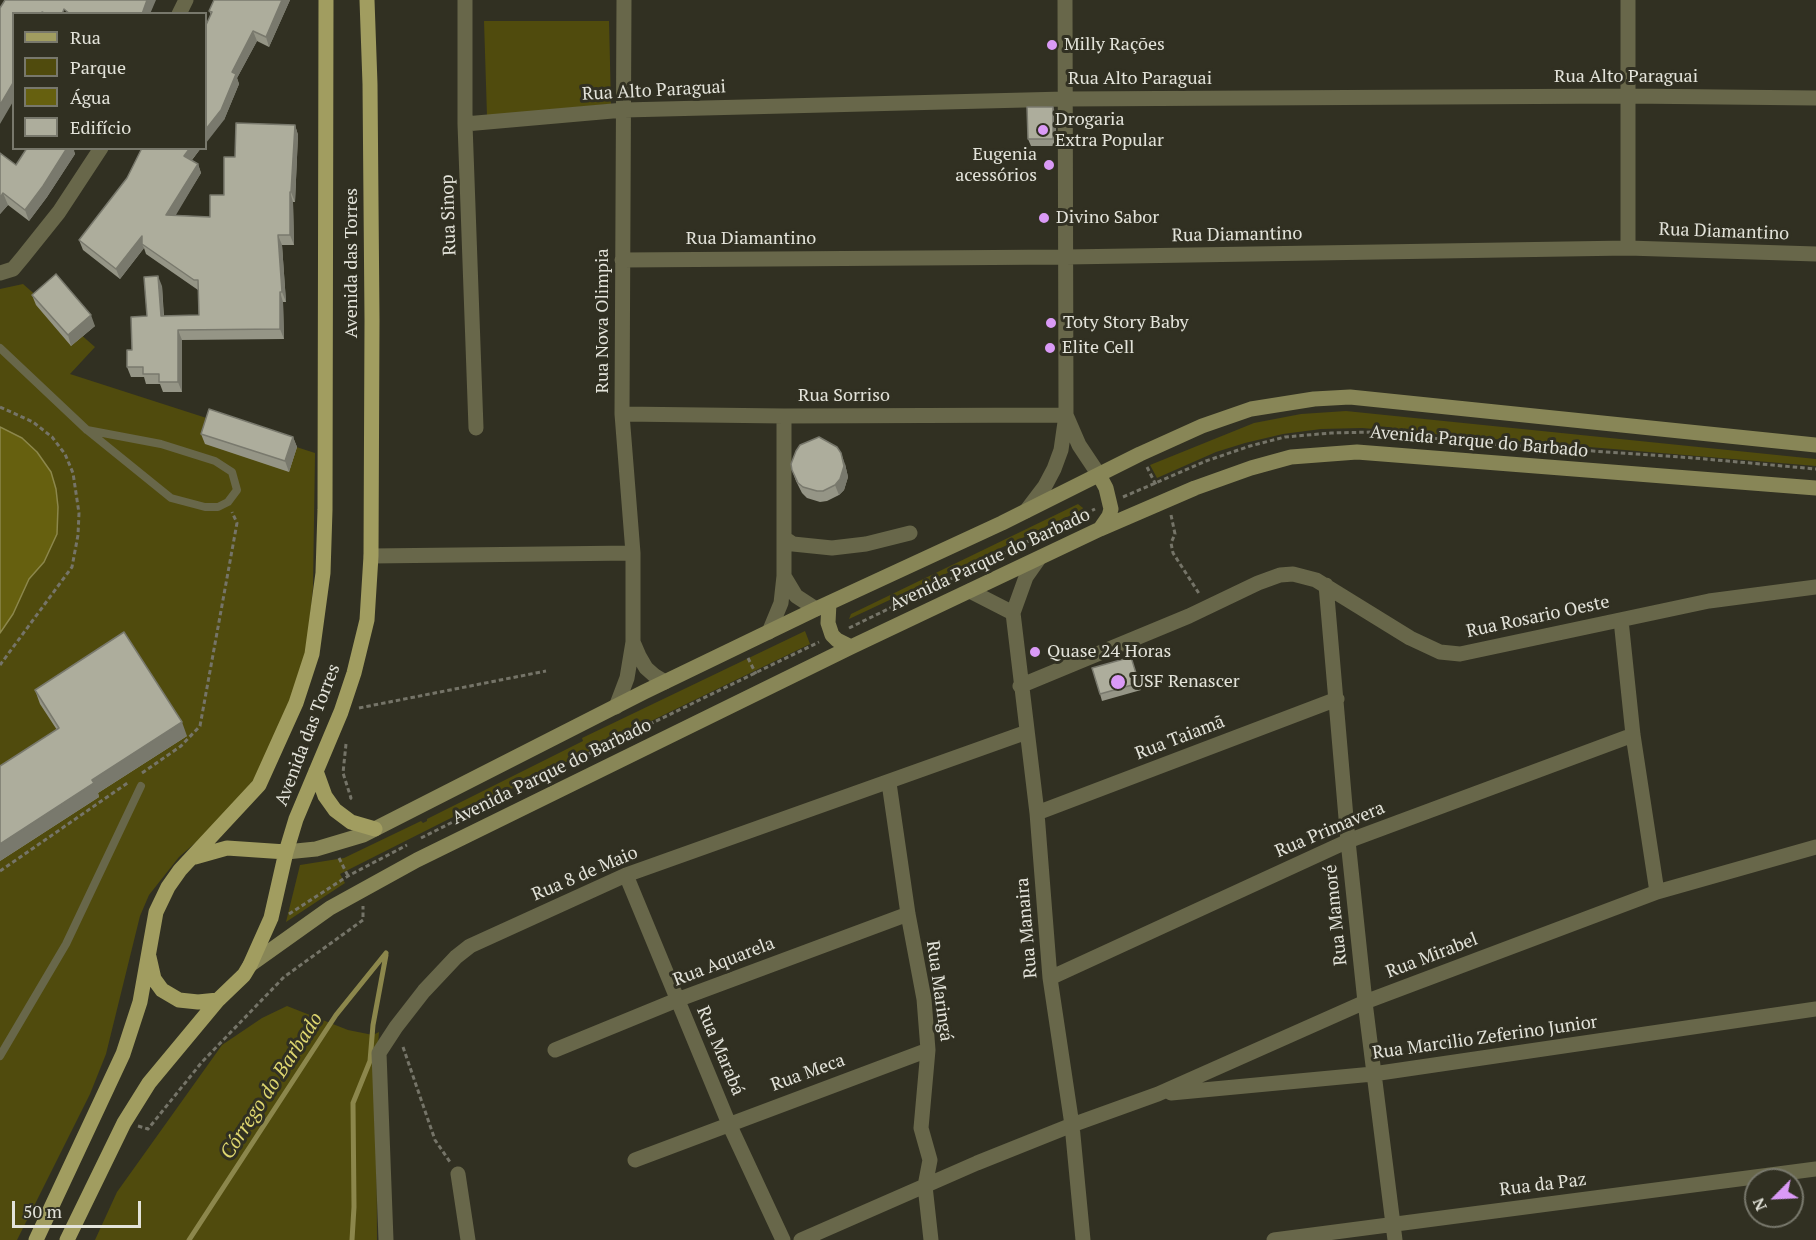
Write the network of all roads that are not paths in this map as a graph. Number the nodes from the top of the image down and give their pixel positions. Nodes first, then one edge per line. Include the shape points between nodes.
1 (326, 0) edge
2 (366, 0) edge
3 (465, 0) edge
4 (624, 0) edge
5 (1065, 0) edge
6 (1628, 0) edge
7 (1628, 96) junction
8 (1816, 98) edge
9 (1065, 99) junction
10 (624, 110) junction
11 (465, 124) junction
12 (99, 150) edge
13 (1628, 248) junction
14 (1816, 254) edge
15 (1066, 257) junction
16 (622, 260) junction
17 (0, 273) edge
18 (0, 348) edge
19 (622, 414) junction
20 (1066, 415) junction
21 (784, 416) junction
22 (476, 429) dead end
23 (87, 430) junction
24 (1816, 445) edge
25 (1099, 475) junction
26 (1816, 488) edge
27 (1026, 511) junction
28 (1100, 529) junction
29 (910, 533) dead end
30 (784, 538) junction
31 (633, 553) junction
32 (371, 556) junction
33 (1038, 560) junction
34 (784, 576) junction
35 (1326, 585) junction
36 (1816, 587) edge
37 (970, 591) junction
38 (823, 606) junction
39 (1013, 613) junction
40 (1621, 620) junction
41 (769, 632) junction
42 (633, 642) junction
43 (851, 647) junction
44 (665, 682) junction
45 (1020, 686) junction
46 (1337, 699) junction
47 (616, 706) junction
48 (1027, 732) junction
49 (1633, 735) junction
50 (316, 771) junction
51 (889, 783) junction
52 (141, 786) dead end
53 (1037, 813) junction
54 (375, 829) junction
55 (1348, 841) junction
56 (1816, 847) edge
57 (286, 852) junction
58 (192, 858) junction
59 (626, 875) junction
60 (1657, 892) junction
61 (908, 914) junction
62 (148, 952) junction
63 (250, 965) junction
64 (1050, 978) junction
65 (218, 1000) junction
66 (677, 1000) junction
67 (1365, 1002) junction
68 (1816, 1009) edge
69 (555, 1050) dead end
70 (928, 1050) junction
71 (0, 1056) edge
72 (1373, 1074) junction
73 (1158, 1094) junction
74 (729, 1124) junction
75 (1072, 1125) junction
76 (635, 1160) dead end
77 (1816, 1169) edge
78 (458, 1174) road end
79 (925, 1186) junction
80 (1394, 1232) edge
81 (36, 1240) edge
82 (67, 1240) edge
83 (386, 1240) edge
84 (468, 1240) edge
85 (783, 1240) edge
86 (801, 1240) edge
87 (931, 1240) edge
88 (1083, 1240) edge
89 (1274, 1240) edge

1 - 58 main road, Avenida das Torres via 325,510 323,573 312,654 296,703 259,785
2 - 32 main road, Avenida das Torres via 370,84
3 - 11 street, Rua Sinop
4 - 10 street, Rua Nova Olimpia
5 - 9 street
6 - 7 street
7 - 8 street, Rua Alto Paraguai
7 - 9 street, Rua Alto Paraguai
7 - 13 street
9 - 10 street, Rua Alto Paraguai
9 - 15 street
10 - 11 street, Rua Alto Paraguai
10 - 16 street, Rua Nova Olimpia
11 - 22 street, Rua Sinop
12 - 17 street via 59,212 23,257 13,269
13 - 14 street, Rua Diamantino
13 - 15 street, Rua Diamantino
15 - 16 street, Rua Diamantino
15 - 20 street
16 - 19 street, Rua Nova Olimpia
18 - 23 lane
19 - 21 street, Rua Sorriso
19 - 31 street, Rua Nova Olimpia
20 - 21 street, Rua Sorriso
20 - 25 street via 1078,445
20 - 27 street via 1054,469
21 - 30 street
23 - 23 lane via 171,498 218,507 237,490 232,472 215,461 161,444
24 - 25 main road, Avenida Parque do Barbado via 1350,397 1251,409 1202,426
25 - 27 main road, Avenida Parque do Barbado
25 - 28 main road via 1111,509
26 - 28 main road, Avenida Parque do Barbado via 1358,452 1291,457 1251,468
27 - 38 main road, Avenida Parque do Barbado
28 - 33 main road, Avenida Parque do Barbado
29 - 30 street via 832,548 793,544
30 - 34 street
31 - 32 street
31 - 42 street, Rua Nova Olimpia
32 - 50 main road, Avenida das Torres via 367,620 354,673
33 - 37 main road, Avenida Parque do Barbado
33 - 39 street, Rua Manaira via 1026,577
34 - 38 street via 796,596
34 - 41 street via 780,608
35 - 40 street, Rua Rosario Oeste via 1410,638 1440,652 1460,654
35 - 45 street, Rua Rosario Oeste via 1304,576 1280,575
35 - 46 street, Rua Mamoré
36 - 40 street, Rua Rosario Oeste via 1709,601
37 - 39 street
37 - 43 main road, Avenida Parque do Barbado
38 - 41 main road, Avenida Parque do Barbado
38 - 43 main road via 832,634
39 - 45 street, Rua Manaira
40 - 49 street
41 - 44 main road, Avenida Parque do Barbado
42 - 44 street, Rua Nova Olimpia via 646,668
42 - 47 street, Rua Nova Olimpia via 627,678
43 - 63 main road, Avenida Parque do Barbado via 366,887
44 - 47 main road, Avenida Parque do Barbado
45 - 48 street, Rua Manaira
46 - 53 street, Rua Taiamã
46 - 55 street, Rua Mamoré
47 - 54 main road, Avenida Parque do Barbado
48 - 51 street, Rua 8 de Maio
48 - 53 street, Rua Manaira
49 - 55 street, Rua Primavera
49 - 60 street
50 - 54 main road via 335,810 351,822
50 - 57 main road, Avenida das Torres
51 - 59 street, Rua 8 de Maio
51 - 61 street, Rua Maringá
52 - 71 lane via 66,944
53 - 64 street, Rua Manaira
54 - 57 main road, Avenida Parque do Barbado via 332,844
55 - 64 street, Rua Primavera
55 - 67 street, Rua Mamoré
56 - 60 street, Rua Mirabel
57 - 58 main road via 226,848
57 - 63 main road, Avenida das Torres via 271,918
58 - 62 main road, Avenida das Torres via 168,886 160,903
59 - 66 street, Rua Marabá
59 - 83 street, Rua 8 de Maio via 470,946 440,972 396,1027 380,1053
60 - 67 street, Rua Mirabel
61 - 66 street, Rua Aquarela
61 - 70 street, Rua Maringá via 924,999
62 - 65 main road via 154,979 162,990 179,1000
62 - 81 main road, Avenida das Torres via 140,1002 123,1054
63 - 65 main road, Avenida das Torres
64 - 75 street, Rua Manaira
65 - 82 main road, Avenida das Torres via 154,1076 124,1123
66 - 69 street, Rua Aquarela
66 - 74 street, Rua Marabá
67 - 72 street, Rua Mamoré
67 - 73 street, Rua Mirabel
68 - 72 street, Rua Marcilio Zeferino Junior
70 - 74 street, Rua Meca
70 - 79 street, Rua Maringá via 921,1128 930,1160
72 - 73 street, Rua Marcilio Zeferino Junior
72 - 80 street, Rua Mamoré
73 - 75 street, Rua Mirabel
74 - 76 street, Rua Meca
74 - 85 street, Rua Marabá
75 - 79 street, Rua Mirabel
75 - 88 street, Rua Manaira
77 - 80 street, Rua da Paz
78 - 84 street
79 - 86 street, Rua Mirabel
79 - 87 street, Rua Maringá
80 - 89 street, Rua da Paz

